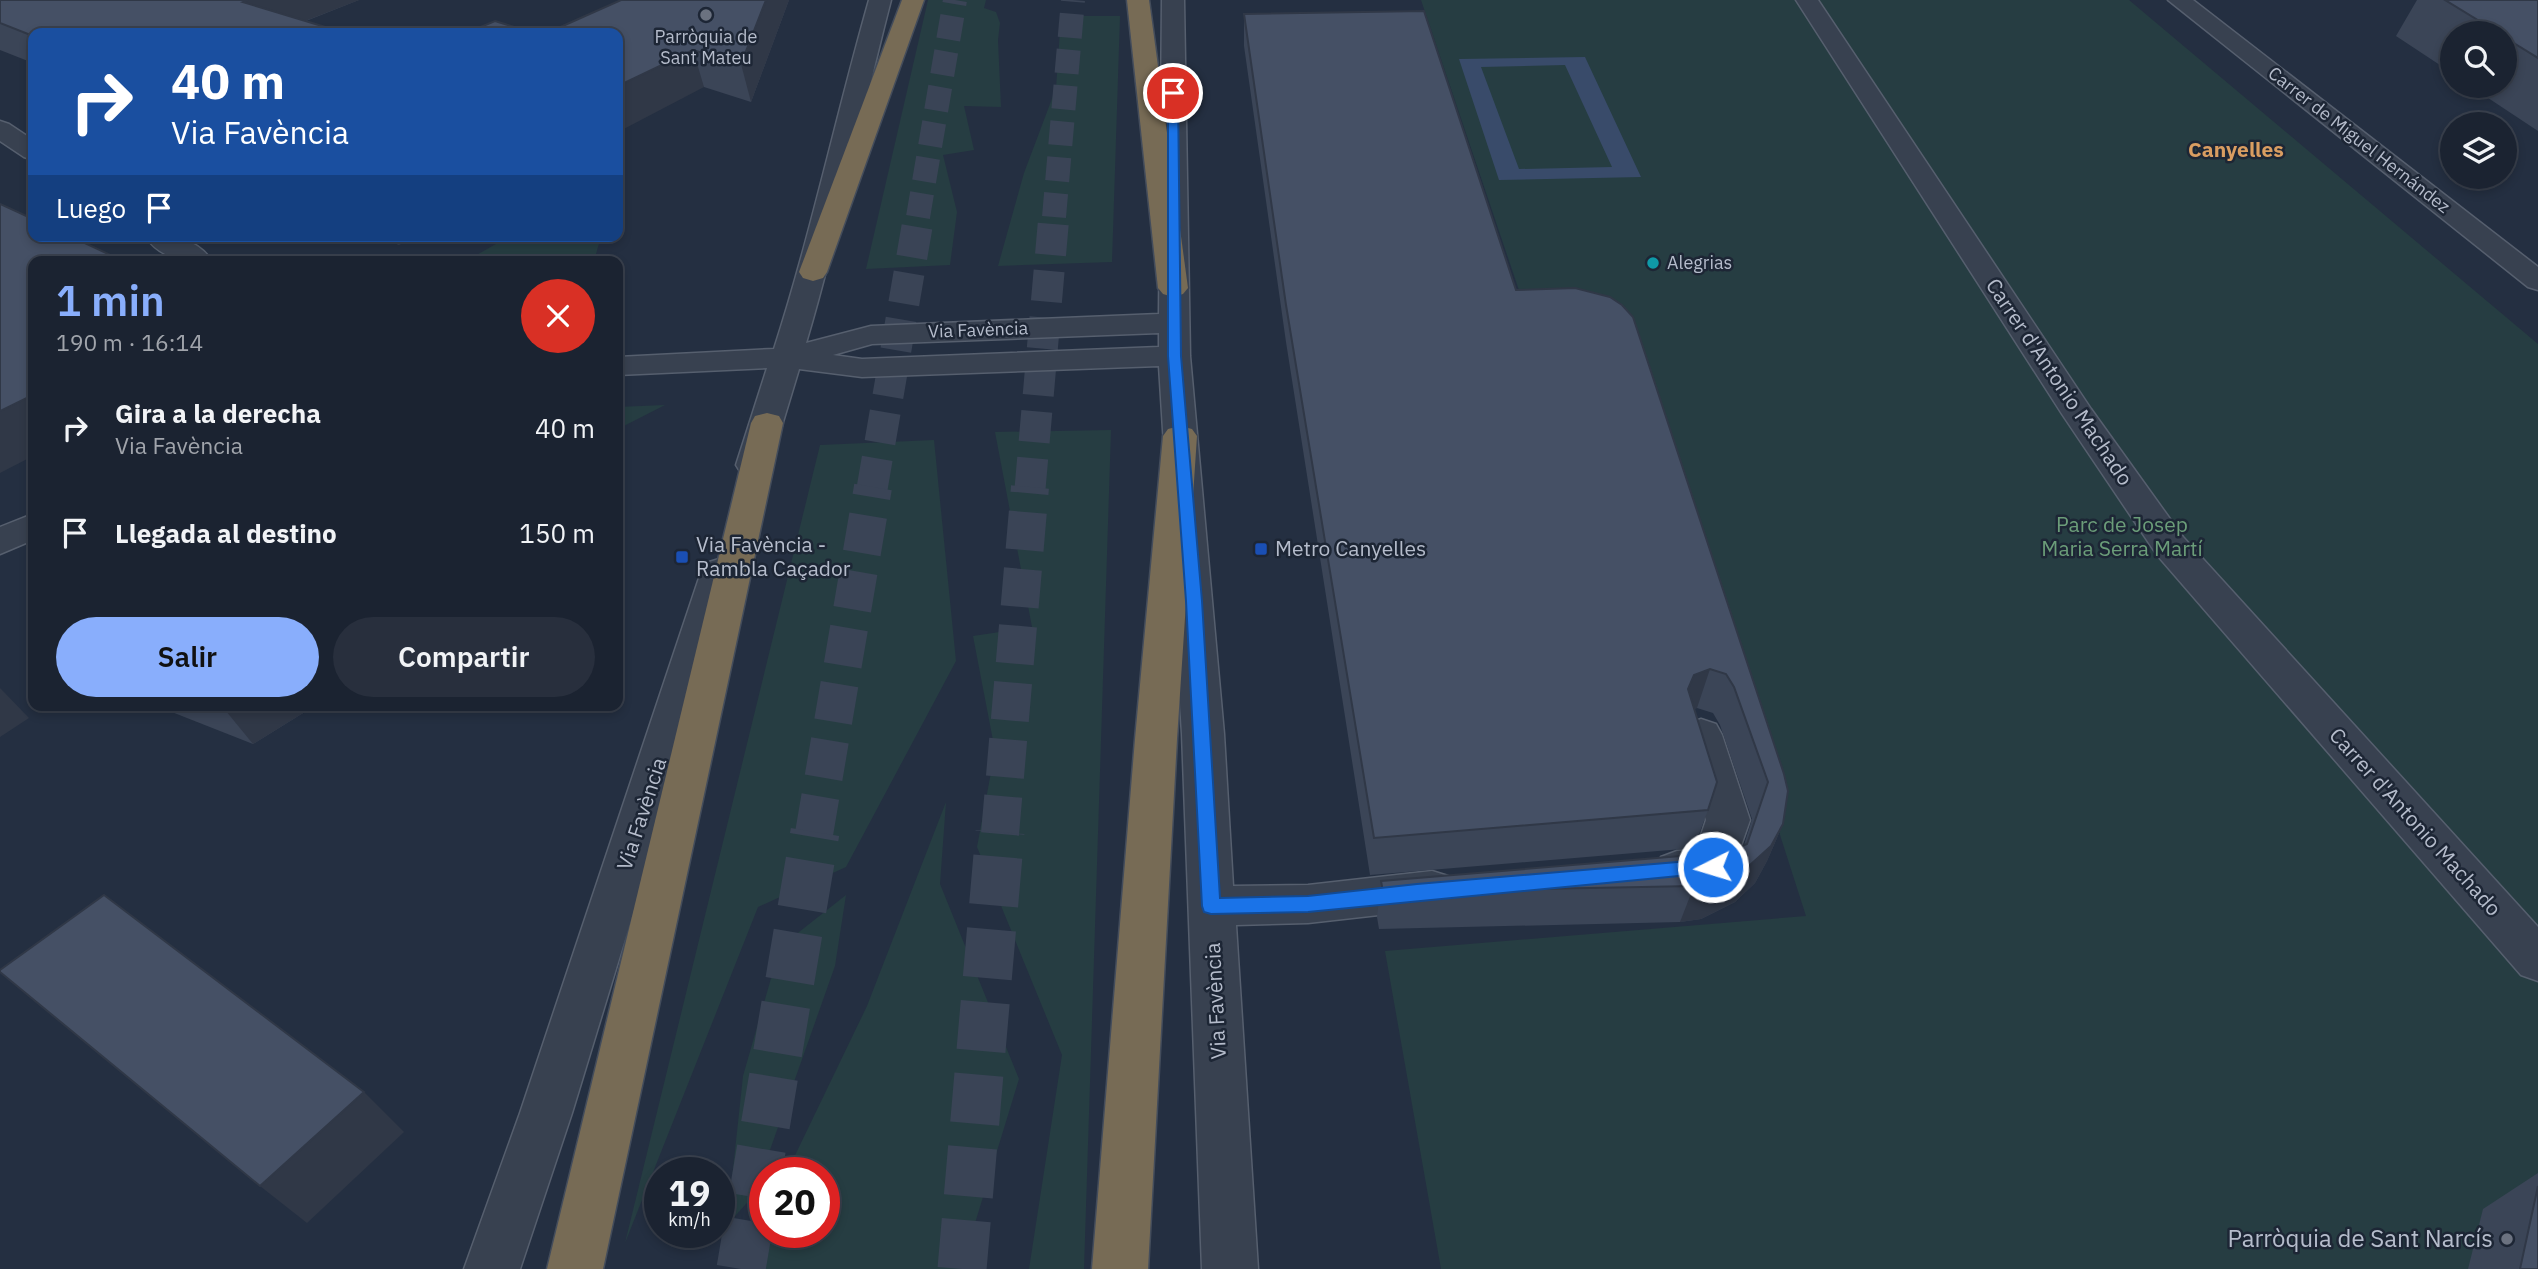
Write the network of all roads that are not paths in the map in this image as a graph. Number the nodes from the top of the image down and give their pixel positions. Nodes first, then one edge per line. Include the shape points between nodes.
1 (880, 0) edge
2 (913, 0) edge
3 (1138, 0) edge
4 (1173, 0) edge
5 (1807, 0) edge
6 (2179, 0) edge
7 (0, 129) edge
8 (28, 149) edge
9 (168, 242) edge
10 (190, 256) edge
11 (813, 272) junction
12 (2538, 281) edge
13 (1173, 289) junction
14 (1174, 323) junction
15 (1174, 356) junction
16 (786, 358) junction
17 (623, 366) edge
18 (767, 423) junction
19 (1180, 436) junction
20 (28, 528) edge
21 (0, 542) edge
22 (1698, 726) edge
23 (1633, 873) edge
24 (1471, 887) edge
25 (1211, 906) junction
26 (2538, 960) edge
27 (492, 1269) edge
28 (575, 1269) edge
29 (1120, 1269) edge
30 (1230, 1269) edge

1 - 11 street, Via Favència
2 - 11 highway
3 - 13 highway
4 - 13 street, Via Favència
5 - 26 street, Carrer d'Antonio Machado via 2078,414 2170,546
6 - 12 street, Carrer de Miguel Hernández
7 - 8 street
9 - 10 street
11 - 16 street, Via Favència
13 - 14 street, Via Favència
14 - 15 street, Via Favència
14 - 16 street, Via Favència via 871,335
15 - 16 street, Via Favència via 862,368
15 - 19 street, Via Favència
16 - 17 street
16 - 18 street, Via Favència
18 - 27 street, Via Favència
18 - 28 highway
19 - 25 street, Via Favència
19 - 29 highway
20 - 21 street
22 - 23 street via 1728,820 1713,867
24 - 25 street via 1308,904
25 - 30 street, Via Favència

